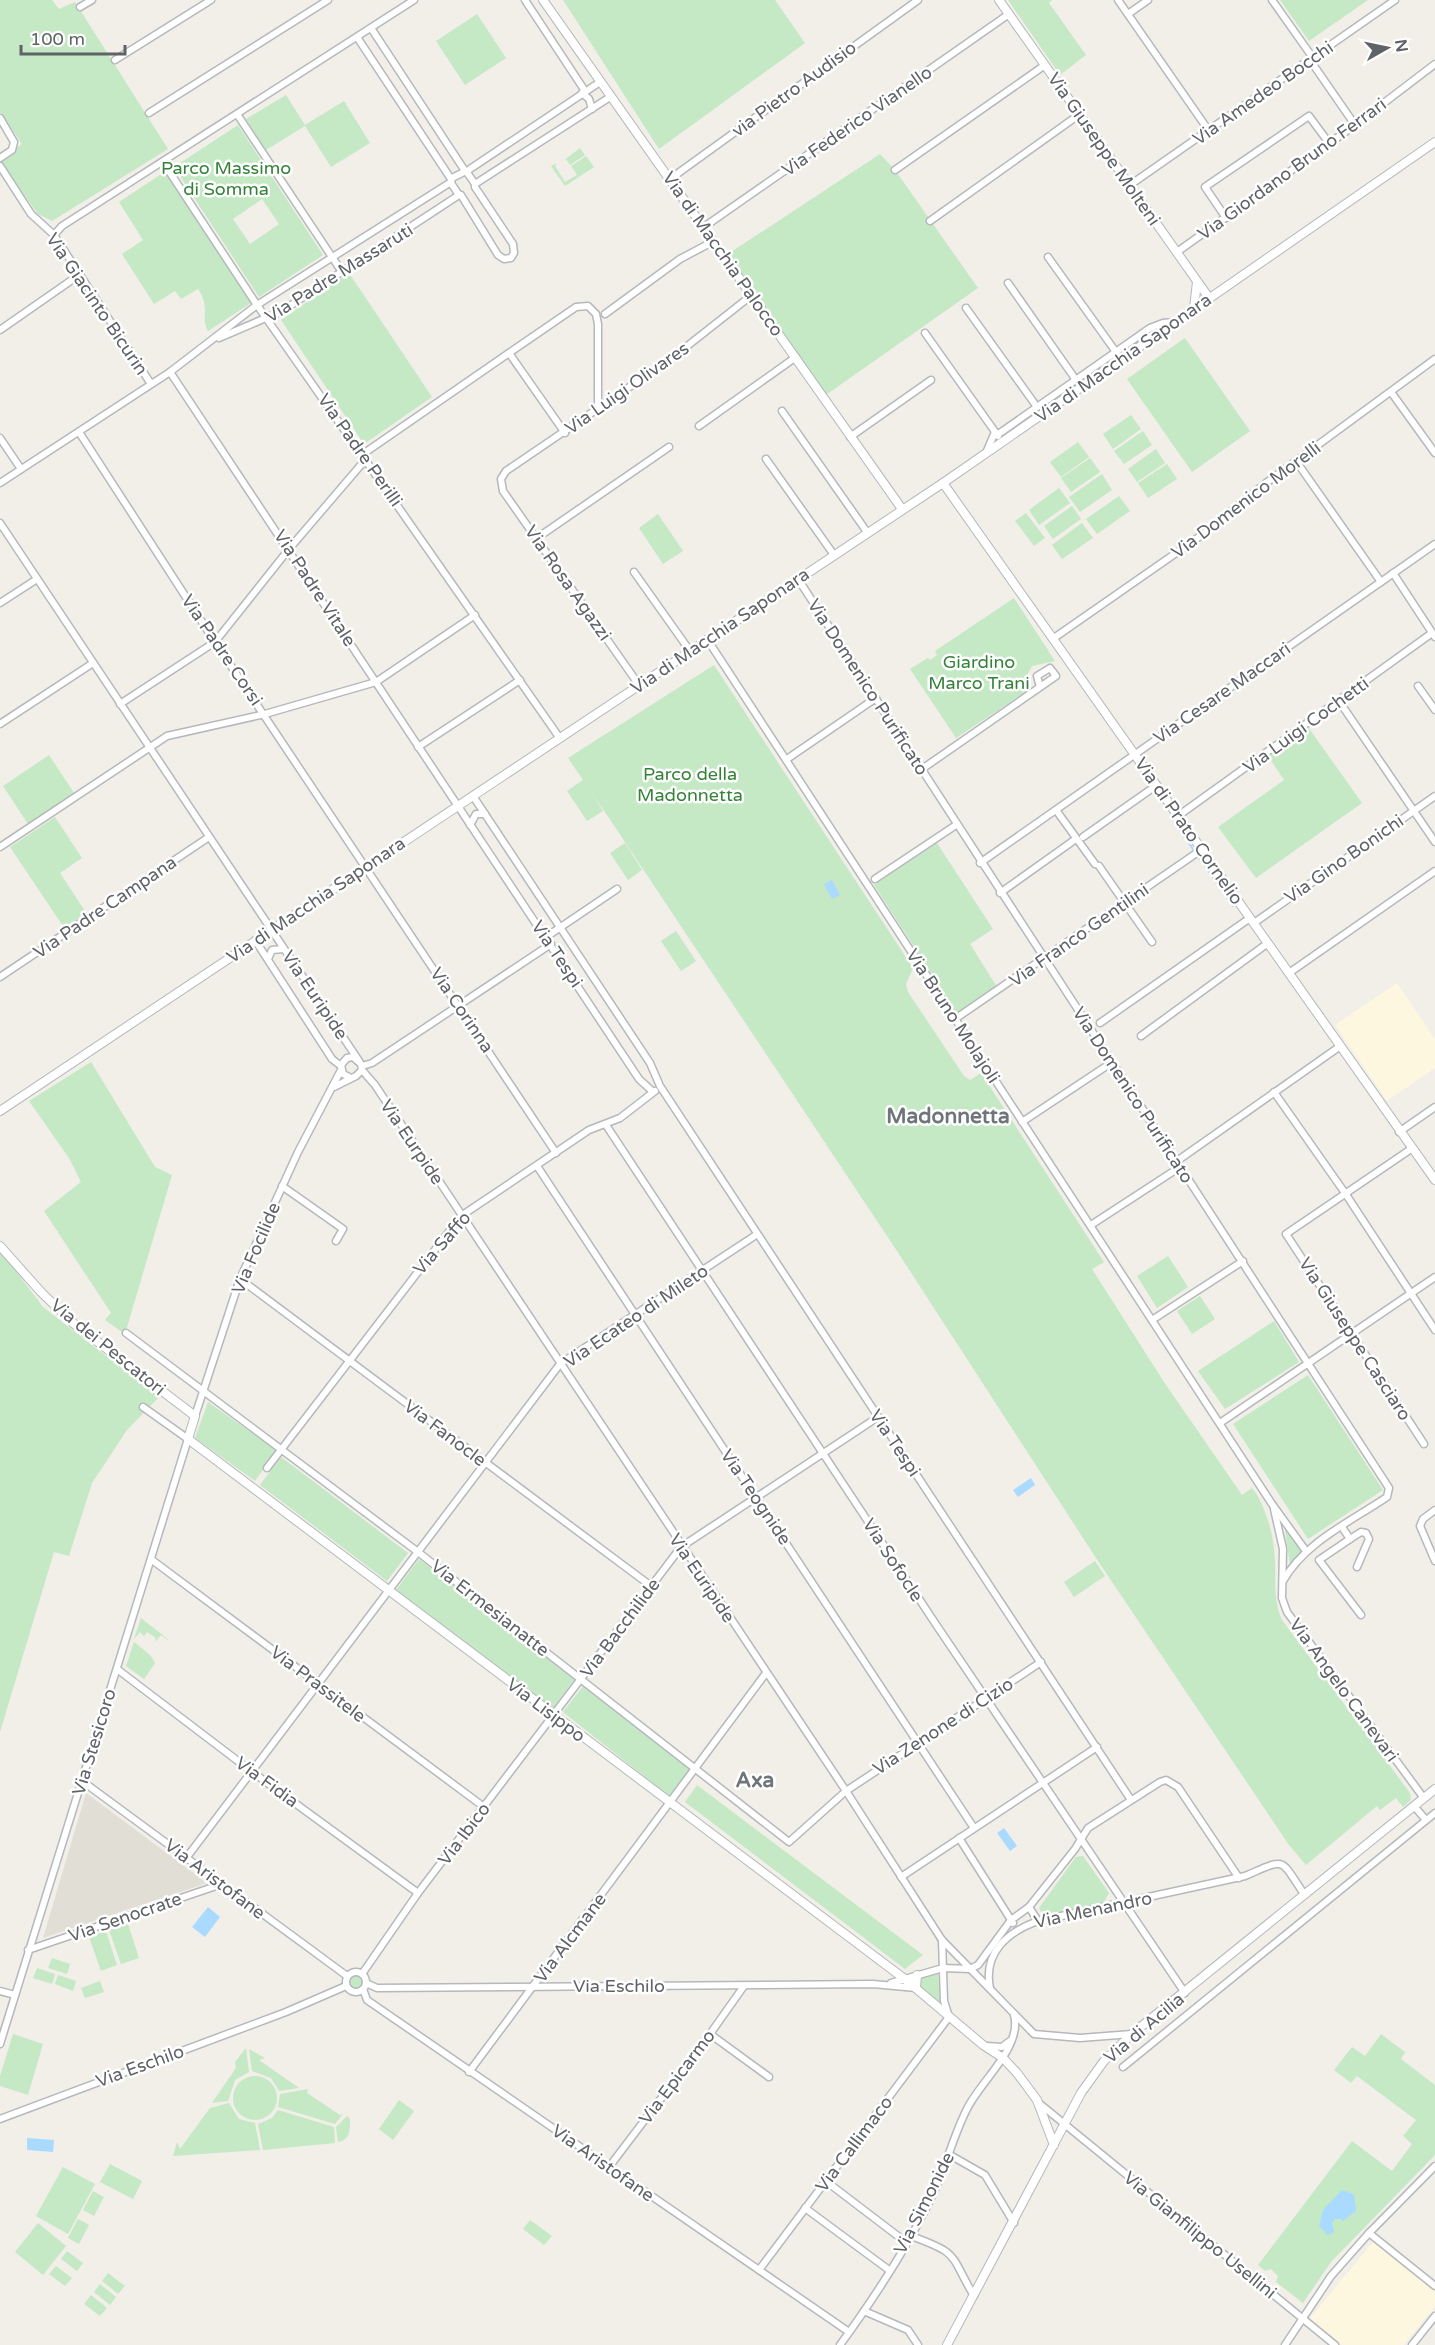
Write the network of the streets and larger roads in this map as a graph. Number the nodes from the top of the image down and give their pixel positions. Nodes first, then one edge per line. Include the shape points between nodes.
1 (92, 0) edge
2 (211, 0) edge
3 (328, 0) edge
4 (414, 0) edge
5 (525, 0) edge
6 (543, 0) edge
7 (918, 0) edge
8 (999, 0) edge
9 (1118, 0) edge
10 (1148, 0) edge
11 (1272, 0) edge
12 (1395, 0) edge
13 (80, 7) dead end
14 (1009, 14) junction
15 (1128, 14) junction
16 (371, 28) junction
17 (357, 37) junction
18 (1312, 59) junction
19 (115, 60) dead end
20 (1435, 64) edge
21 (1045, 65) junction
22 (600, 82) junction
23 (584, 92) junction
24 (610, 97) junction
25 (592, 110) junction
26 (149, 113) dead end
27 (237, 114) junction
28 (1080, 114) junction
29 (0, 118) edge
30 (1355, 124) junction
31 (1209, 130) junction
32 (1435, 142) edge
33 (1329, 143) junction
34 (0, 158) edge
35 (163, 162) junction
36 (0, 166) edge
37 (895, 170) dead end
38 (466, 172) junction
39 (670, 179) junction
40 (452, 181) junction
41 (1130, 185) junction
42 (474, 186) junction
43 (462, 195) junction
44 (1226, 218) junction
45 (930, 221) dead end
46 (704, 227) junction
47 (54, 235) junction
48 (714, 241) junction
49 (1177, 252) junction
50 (332, 256) junction
51 (1048, 257) dead end
52 (342, 272) junction
53 (79, 275) junction
54 (1197, 280) junction
55 (1008, 284) dead end
56 (752, 295) junction
57 (1209, 298) junction
58 (257, 305) junction
59 (966, 308) dead end
60 (1194, 308) junction
61 (605, 314) dead end
62 (267, 319) junction
63 (1174, 322) junction
64 (0, 330) edge
65 (925, 333) dead end
66 (213, 340) junction
67 (1116, 352) junction
68 (509, 353) junction
69 (796, 357) junction
70 (1435, 359) edge
71 (170, 372) junction
72 (931, 380) dead end
73 (1076, 380) junction
74 (151, 384) junction
75 (1391, 392) junction
76 (598, 404) dead end
77 (1037, 407) junction
78 (782, 411) dead end
79 (699, 426) dead end
80 (79, 432) junction
81 (565, 433) junction
82 (998, 436) junction
83 (850, 437) junction
84 (0, 438) edge
85 (669, 447) dead end
86 (986, 453) junction
87 (1435, 453) edge
88 (365, 456) junction
89 (766, 459) dead end
90 (1296, 461) junction
91 (21, 469) junction
92 (501, 479) joint
93 (0, 483) edge
94 (943, 483) junction
95 (902, 508) junction
96 (0, 523) edge
97 (867, 532) junction
98 (537, 538) junction
99 (1435, 544) edge
100 (289, 549) junction
101 (834, 555) junction
102 (634, 572) dead end
103 (1393, 573) junction
104 (37, 579) junction
105 (798, 579) junction
106 (1381, 582) junction
107 (0, 603) edge
108 (475, 615) junction
109 (1434, 635) edge
110 (1054, 638) junction
111 (707, 639) junction
112 (214, 642) junction
113 (690, 651) junction
114 (93, 663) junction
115 (519, 680) junction
116 (376, 682) junction
117 (639, 685) junction
118 (1418, 686) dead end
119 (1040, 687) dead end
120 (876, 698) junction
121 (1339, 701) junction
122 (120, 704) junction
123 (1435, 710) edge
124 (265, 714) junction
125 (0, 724) edge
126 (559, 738) junction
127 (149, 747) junction
128 (418, 747) junction
129 (1135, 754) junction
130 (787, 759) junction
131 (922, 769) junction
132 (1156, 785) junction
133 (473, 796) junction
134 (1435, 796) edge
135 (457, 807) junction
136 (1056, 810) junction
137 (1413, 811) junction
138 (485, 814) junction
139 (1178, 816) junction
140 (470, 825) junction
141 (956, 825) junction
142 (209, 837) junction
143 (1083, 837) dead end
144 (1073, 841) dead end
145 (1435, 842) edge
146 (0, 847) edge
147 (1201, 850) junction
148 (980, 863) junction
149 (366, 867) junction
150 (1435, 871) edge
151 (875, 879) dead end
152 (618, 889) dead end
153 (1000, 893) junction
154 (1126, 904) junction
155 (1252, 921) junction
156 (559, 928) junction
157 (270, 930) junction
158 (546, 937) junction
159 (255, 940) junction
160 (1152, 942) dead end
161 (569, 943) junction
162 (1268, 943) junction
163 (551, 944) junction
164 (284, 949) junction
165 (556, 951) junction
166 (268, 959) junction
167 (1044, 960) junction
168 (1289, 973) junction
169 (0, 977) edge
170 (459, 1006) junction
171 (955, 1019) junction
172 (1100, 1023) dead end
173 (1141, 1036) dead end
174 (1339, 1047) junction
175 (1111, 1063) junction
176 (361, 1066) junction
177 (341, 1068) junction
178 (349, 1077) junction
179 (660, 1086) junction
180 (333, 1087) junction
181 (653, 1092) junction
182 (1274, 1092) junction
183 (1435, 1107) edge
184 (0, 1111) edge
185 (1022, 1122) junction
186 (606, 1125) junction
187 (1399, 1132) junction
188 (1411, 1149) junction
189 (556, 1153) junction
190 (1178, 1164) junction
191 (537, 1166) junction
192 (1435, 1180) edge
193 (282, 1186) junction
194 (1345, 1193) junction
195 (461, 1216) junction
196 (1090, 1225) junction
197 (756, 1235) junction
198 (336, 1241) dead end
199 (0, 1246) edge
200 (1243, 1261) junction
201 (702, 1272) junction
202 (1435, 1277) edge
203 (240, 1279) junction
204 (1412, 1294) junction
205 (635, 1316) junction
206 (1152, 1320) junction
207 (1435, 1330) edge
208 (126, 1333) dead end
209 (1352, 1335) junction
210 (348, 1360) junction
211 (560, 1364) junction
212 (1309, 1365) junction
213 (203, 1391) junction
214 (143, 1407) dead end
215 (195, 1416) junction
216 (878, 1417) junction
217 (1220, 1423) junction
218 (188, 1438) junction
219 (1424, 1444) dead end
220 (282, 1449) junction
221 (822, 1453) junction
222 (486, 1464) junction
223 (267, 1468) dead end
224 (757, 1497) junction
225 (1272, 1504) junction
226 (1435, 1510) edge
227 (1342, 1527) junction
228 (1350, 1539) junction
229 (681, 1547) junction
230 (1306, 1551) junction
231 (418, 1552) junction
232 (152, 1560) junction
233 (1435, 1560) edge
234 (1357, 1567) dead end
235 (1282, 1581) junction
236 (651, 1586) junction
237 (389, 1590) junction
238 (1361, 1615) dead end
239 (1041, 1662) junction
240 (117, 1669) junction
241 (766, 1673) junction
242 (581, 1678) junction
243 (318, 1684) junction
244 (568, 1695) joint
245 (986, 1698) junction
246 (552, 1715) junction
247 (918, 1741) junction
248 (1097, 1747) junction
249 (694, 1770) junction
250 (251, 1771) junction
251 (82, 1781) junction
252 (1042, 1783) junction
253 (846, 1791) junction
254 (1431, 1794) edge
255 (1131, 1800) junction
256 (670, 1803) junction
257 (1414, 1806) junction
258 (484, 1807) junction
259 (1435, 1813) edge
260 (1426, 1820) junction
261 (974, 1828) junction
262 (959, 1838) junction
263 (1080, 1838) junction
264 (187, 1857) junction
265 (901, 1877) junction
266 (1239, 1878) junction
267 (222, 1884) junction
268 (418, 1893) junction
269 (1304, 1894) junction
270 (1124, 1904) junction
271 (1029, 1907) junction
272 (1011, 1920) junction
273 (1038, 1921) junction
274 (1017, 1928) junction
275 (942, 1940) junction
276 (28, 1950) junction
277 (943, 1968) junction
278 (970, 1969) junction
279 (362, 1974) junction
280 (917, 1975) junction
281 (347, 1976) junction
282 (906, 1980) junction
283 (873, 1984) junction
284 (346, 1986) junction
285 (365, 1986) junction
286 (744, 1986) junction
287 (533, 1987) junction
288 (916, 1988) junction
289 (990, 1989) junction
290 (0, 1990) edge
291 (1185, 1994) junction
292 (15, 1995) junction
293 (1013, 2012) junction
294 (949, 2017) junction
295 (710, 2034) junction
296 (1132, 2034) junction
297 (1010, 2041) junction
298 (0, 2044) edge
299 (983, 2045) junction
300 (1003, 2058) junction
301 (1123, 2067) dead end
302 (469, 2072) junction
303 (769, 2077) dead end
304 (1036, 2100) junction
305 (0, 2119) edge
306 (1064, 2126) junction
307 (1054, 2145) junction
308 (950, 2155) junction
309 (1435, 2166) edge
310 (609, 2167) junction
311 (827, 2182) junction
312 (806, 2208) junction
313 (1014, 2223) junction
314 (1369, 2234) junction
315 (909, 2239) junction
316 (759, 2270) junction
317 (889, 2270) junction
318 (1435, 2286) edge
319 (974, 2296) junction
320 (864, 2311) junction
321 (1435, 2316) edge
322 (1304, 2319) junction
323 (849, 2332) junction
324 (840, 2345) edge
325 (918, 2345) edge
326 (947, 2345) edge
327 (1285, 2345) edge
328 (1335, 2345) edge
329 (1412, 2345) edge

1 - 13 street
2 - 19 street
3 - 26 street
4 - 16 street
5 - 23 street
6 - 22 street, Via di Macchia Palocco
7 - 39 street, via Pietro Audisio
8 - 14 street, Via Giuseppe Molteni
9 - 15 street
10 - 15 street
11 - 18 street
12 - 18 street, Via Amedeo Bocchi
14 - 21 street, Via Giuseppe Molteni
14 - 46 street, Via Federico Vianello
15 - 31 street
16 - 17 street
16 - 38 street
17 - 27 street
17 - 40 street
18 - 30 street
18 - 31 street, Via Amedeo Bocchi
20 - 30 street, Via Giordano Bruno Ferrari
21 - 28 street, Via Giuseppe Molteni
21 - 37 street
22 - 23 street, Via Padre Massaruti
22 - 24 street, Via di Macchia Palocco
23 - 25 street
23 - 38 street, Via Padre Massaruti
24 - 25 street, Via Padre Massaruti
24 - 39 street, Via di Macchia Palocco
25 - 42 street, Via Padre Massaruti
27 - 35 street
27 - 50 street
28 - 41 street, Via Giuseppe Molteni
28 - 45 street
29 - 34 street via 14,142 12,150
30 - 33 street, Via Giordano Bruno Ferrari
31 - 41 street, Via Amedeo Bocchi
32 - 57 street, Via di Macchia Saponara
33 - 44 street, Via Giordano Bruno Ferrari
33 - 44 street via 1309,116 1205,188
35 - 47 street via 62,226
35 - 58 street, Via Padre Perilli
36 - 47 street, Via Giacinto Bicurin via 31,214
38 - 40 street, Via Padre Massaruti
38 - 42 street
39 - 46 street, Via di Macchia Palocco
40 - 43 street
40 - 50 street, Via Padre Massaruti
41 - 49 street, Via Giuseppe Molteni
42 - 43 street, Via Padre Massaruti
42 - 43 street via 513,243 511,258 498,255
43 - 52 street, Via Padre Massaruti
44 - 49 street, Via Giordano Bruno Ferrari
46 - 48 street, Via di Macchia Palocco
47 - 53 street, Via Giacinto Bicurin
48 - 56 street, Via di Macchia Palocco
48 - 61 street via 680,260
49 - 54 street, Via Giuseppe Molteni
50 - 52 street
50 - 58 street, Via Padre Massaruti
51 - 67 street
52 - 62 street, Via Padre Massaruti
53 - 64 street
53 - 74 street, Via Giacinto Bicurin
54 - 57 street, Via Giuseppe Molteni
54 - 60 street
55 - 73 street
56 - 69 street, Via di Macchia Palocco
56 - 81 street, Via Luigi Olivares via 672,358
57 - 60 street, Via di Macchia Saponara
58 - 62 street, Via Padre Perilli
58 - 66 street, Via Padre Massaruti
59 - 77 street
60 - 63 street, Via di Macchia Saponara
62 - 66 street, Via Padre Massaruti
62 - 88 street, Via Padre Perilli
63 - 67 street via 1154,326
63 - 82 street, Via di Macchia Saponara
65 - 82 street
66 - 71 street, Via Padre Massaruti
67 - 73 street
68 - 76 street via 576,307 588,306 596,314 598,324
68 - 81 street
68 - 88 street
69 - 79 street
69 - 83 street, Via di Macchia Palocco
70 - 75 street, Via Domenico Morelli
71 - 74 street, Via Padre Massaruti
71 - 100 street, Via Padre Vitale
72 - 83 street
73 - 77 street
74 - 80 street, Via Padre Massaruti
75 - 87 street
75 - 90 street, Via Domenico Morelli
77 - 82 street
78 - 97 street
80 - 91 street, Via Padre Massaruti
80 - 112 street, Via Padre Corsi
81 - 92 street, Via Luigi Olivares via 506,471
82 - 86 street, Via di Macchia Saponara
82 - 86 street
83 - 95 street, Via di Macchia Palocco
84 - 91 street
85 - 98 street
86 - 94 street, Via di Macchia Saponara
88 - 100 street
88 - 108 street, Via Padre Perilli
89 - 101 street
90 - 106 street
90 - 110 street, Via Domenico Morelli via 1199,537
91 - 93 street, Via Padre Massaruti
92 - 98 street, Via Rosa Agazzi via 503,491
94 - 95 street, Via di Macchia Saponara
94 - 110 street, Via di Prato Cornelio
95 - 97 street, Via di Macchia Saponara
96 - 104 street, Via Euripide
97 - 101 street, Via di Macchia Saponara
98 - 117 street, Via Rosa Agazzi
99 - 103 street, Via Cesare Maccari
100 - 112 street
100 - 116 street, Via Padre Vitale
101 - 105 street, Via di Macchia Saponara
102 - 113 street
103 - 106 street, Via Cesare Maccari
103 - 109 street, Via Luigi Cochetti
104 - 107 street
104 - 114 street, Via Euripide
105 - 111 street, Via di Macchia Saponara
105 - 120 street, Via Domenico Purificato
106 - 129 street, Via Cesare Maccari
108 - 115 street, Via Padre Perilli
108 - 116 street
109 - 121 street, Via Luigi Cochetti
110 - 129 street, Via di Prato Cornelio
111 - 113 street, Via di Macchia Saponara
111 - 130 street, Via Bruno Molajoli
112 - 122 street
112 - 124 street, Via Padre Corsi
113 - 117 street, Via di Macchia Saponara
114 - 122 street, Via Euripide
114 - 125 street
115 - 126 street, Via Padre Perilli
115 - 128 street
116 - 124 street
116 - 128 street, Via Padre Vitale
117 - 126 street, Via di Macchia Saponara
118 - 123 street
119 - 131 street
120 - 130 street
120 - 131 street, Via Domenico Purificato
121 - 137 street
121 - 139 street, Via Luigi Cochetti
122 - 127 street, Via Euripide
124 - 127 street via 178,732
124 - 149 street, Via Padre Corsi
126 - 133 street, Via di Macchia Saponara
127 - 142 street, Via Euripide
127 - 146 street
128 - 135 street, Via Padre Vitale
129 - 132 street, Via di Prato Cornelio
129 - 136 street, Via Cesare Maccari
130 - 171 street, Via Bruno Molajoli
131 - 141 street, Via Domenico Purificato
132 - 139 street, Via di Prato Cornelio
132 - 143 street
133 - 135 street, Via di Macchia Saponara
133 - 138 street, Via Tespi
134 - 137 street, Via Gino Bonichi
135 - 140 street, Via Tespi
135 - 149 street, Via di Macchia Saponara
136 - 148 street, Via Cesare Maccari
136 - 154 street
137 - 145 street
137 - 155 street, Via Gino Bonichi
138 - 140 street via 476,814
138 - 156 street, Via Tespi
139 - 147 street, Via di Prato Cornelio
140 - 158 street, Via Tespi
141 - 148 street, Via Domenico Purificato
141 - 151 street
142 - 157 street, Via Euripide
142 - 169 street, Via Padre Campana
144 - 153 street
147 - 154 street, Via Franco Gentilini
147 - 155 street, Via di Prato Cornelio
148 - 153 street, Via Domenico Purificato
149 - 157 street, Via di Macchia Saponara
149 - 170 street, Via Corinna
150 - 168 street
152 - 156 street
153 - 167 street, Via Domenico Purificato
154 - 160 street
154 - 167 street, Via Franco Gentilini
155 - 162 street, Via di Prato Cornelio
155 - 172 street, Via Gino Bonichi
156 - 158 street
156 - 161 street, Via Tespi
157 - 159 street, Via di Macchia Saponara
157 - 164 street, Via Euripide
158 - 163 street, Via Tespi
159 - 166 street, Via Euripide
159 - 184 street, Via di Macchia Saponara
161 - 165 street
161 - 179 street, Via Tespi via 650,1064
162 - 168 street, Via di Prato Cornelio
162 - 173 street
163 - 165 street, Via Tespi
163 - 170 street
164 - 166 street via 272,950
164 - 176 street, Via Euripide
165 - 181 street, Via Tespi via 639,1079
166 - 177 street, Via Euripide
167 - 171 street, Via Franco Gentilini
167 - 175 street, Via Domenico Purificato
168 - 174 street, Via di Prato Cornelio
170 - 176 street via 372,1063
170 - 189 street, Via Corinna
171 - 185 street, Via Bruno Molajoli
174 - 182 street
174 - 187 street, Via di Prato Cornelio
175 - 185 street
175 - 190 street, Via Domenico Purificato
176 - 177 street via 347,1058
176 - 178 street via 356,1076
176 - 195 street, Via Eurpide
177 - 178 street, Via Euripide
177 - 180 street, Via Focilide
178 - 180 street
179 - 181 street
179 - 197 street, Via Tespi
180 - 193 street, Via Focilide
181 - 186 street, Via Saffo
182 - 190 street
182 - 194 street
183 - 187 street
185 - 196 street, Via Bruno Molajoli
186 - 189 street, Via Saffo via 589,1130
186 - 201 street, Via Sofocle
187 - 188 street, Via di Prato Cornelio
188 - 192 street, Via di Prato Cornelio
188 - 194 street
189 - 191 street, Via Saffo
190 - 196 street
190 - 200 street, Via Domenico Purificato
191 - 195 street, Via Saffo
191 - 205 street, Via Teognide
193 - 198 street via 343,1229
193 - 203 street, Via Focilide
194 - 204 street
194 - 209 street, Via Giuseppe Casciaro via 1286,1233
195 - 210 street, Via Saffo
195 - 211 street, Via Euripide
196 - 206 street, Via Bruno Molajoli
197 - 201 street, Via Ecateo di Mileto
197 - 216 street, Via Tespi
199 - 215 street, Via dei Pescatori via 78,1327
200 - 206 street
200 - 212 street, Via Domenico Purificato
201 - 205 street, Via Ecateo di Mileto
201 - 221 street, Via Sofocle
202 - 204 street
203 - 210 street, Via Fanocle
203 - 213 street, Via Focilide
204 - 207 street
204 - 209 street
205 - 211 street, Via Ecateo di Mileto
205 - 224 street, Via Teognide
206 - 217 street, Via Bruno Molajoli
208 - 213 street, Via Ermesianatte
209 - 212 street
209 - 219 street, Via Giuseppe Casciaro
210 - 220 street, Via Saffo
210 - 222 street, Via Fanocle
211 - 222 street, Via Ecateo di Mileto
211 - 229 street, Via Euripide
212 - 217 street
212 - 227 street, Via Domenico Purificato via 1389,1491 1387,1497
213 - 215 street, Via Focilide
213 - 220 street, Via Ermesianatte
214 - 218 street
215 - 218 street, Via Stesicoro
216 - 221 street, Via Bacchilide
216 - 239 street, Via Tespi
217 - 225 street, Via Angelo Canevari
218 - 232 street, Via Stesicoro
218 - 237 street, Via Lisippo
220 - 223 street, Via Saffo
220 - 231 street, Via Ermesianatte
221 - 224 street, Via Bacchilide
221 - 245 street, Via Sofocle
222 - 231 street, Via Ecateo di Mileto
222 - 236 street, Via Fanocle
224 - 229 street, Via Bacchilide
224 - 247 street, Via Teognide
225 - 230 street, Via Angelo Canevari
225 - 235 street, Via Angelo Canevari via 1283,1549
226 - 233 street via 1423,1519 1420,1529
227 - 228 street
227 - 230 street, Via Domenico Purificato
228 - 234 street via 1361,1532 1370,1539
228 - 238 street via 1319,1560
229 - 236 street, Via Bacchilide
229 - 241 street, Via Euripide
230 - 235 street, Via Domenico Purificato
231 - 237 street, Via Ecateo di Mileto
231 - 242 street, Via Ermesianatte
232 - 240 street, Via Stesicoro
232 - 243 street, Via Prassitele
235 - 254 street, Via Angelo Canevari via 1284,1604 1292,1621
236 - 242 street, Via Bacchilide
237 - 243 street, Via Ecateo di Mileto
237 - 246 street, Via Lisippo
239 - 245 street, Via Zenone di Cizio
239 - 248 street, Via Tespi
240 - 250 street, Via Fidia
240 - 251 street, Via Stesicoro
241 - 249 street, Via Alcmane
241 - 253 street, Via Euripide
242 - 244 street, Via Bacchilide
242 - 249 street, Via Ermesianatte
243 - 250 street, Via Ecateo di Mileto
243 - 258 street, Via Prassitele
244 - 246 street, Via Ibico
245 - 247 street, Via Zenone di Cizio
245 - 252 street, Via Sofocle
246 - 256 street, Via Lisippo
246 - 258 street, Via Ibico
247 - 253 street, Via Zenone di Cizio
247 - 261 street, Via Teognide
248 - 252 street
248 - 255 street, Via Tespi
249 - 253 street, Via Ermesianatte via 789,1842
249 - 256 street, Via Alcmane
250 - 264 street, Via Ecateo di Mileto
250 - 268 street, Via Fidia
251 - 264 street, Via Aristofane
251 - 276 street, Via Stesicoro
252 - 261 street
252 - 263 street, Via Sofocle
253 - 265 street, Via Euripide
254 - 257 street, Via di Acilia
255 - 263 street via 1088,1828
255 - 266 street via 1166,1780 1178,1787
256 - 282 street, Via Lisippo
256 - 287 street, Via Alcmane
257 - 260 street
257 - 269 street, Via di Acilia
258 - 268 street, Via Ibico
259 - 260 street
260 - 301 street
261 - 262 street
262 - 265 street
262 - 272 street
263 - 270 street, Via Sofocle
263 - 271 street via 1075,1850
264 - 267 street, Via Aristofane
265 - 275 street, Via Euripide
266 - 269 street, Via Menandro via 1281,1862
266 - 270 street, Via Menandro
267 - 276 street, Via Senocrate
267 - 281 street, Via Aristofane
268 - 279 street, Via Ibico
269 - 291 street, Via di Acilia
270 - 273 street, Via Menandro
270 - 291 street, Via Sofocle
271 - 272 street
271 - 273 street
272 - 274 street
272 - 278 street via 984,1958
273 - 274 street, Via Menandro
274 - 289 street, Via Menandro via 987,1967
275 - 277 street
275 - 278 street, Via Euripide
276 - 292 street, Via Stesicoro
277 - 278 street
277 - 280 street
277 - 294 street via 944,2001
278 - 289 street, Via Euripide
279 - 281 street via 354,1972
279 - 285 street
280 - 282 street
280 - 288 street
281 - 284 street
282 - 283 street
282 - 288 street, Via Lisippo
283 - 286 street, Via Eschilo
283 - 288 street
284 - 285 street via 356,1993
284 - 305 street, Via Eschilo via 305,2005
285 - 287 street, Via Eschilo
285 - 302 street, Via Aristofane via 367,2000
286 - 287 street, Via Eschilo
286 - 295 street, Via Epicarmo
287 - 302 street, Via Alcmane
288 - 294 street, Via Lisippo
289 - 293 street
290 - 292 street
291 - 296 street, Via di Acilia
292 - 298 street, Via Stesicoro
293 - 296 street via 1040,2036
293 - 297 street, Via Simonide via 1016,2027
294 - 299 street, Via Lisippo
294 - 311 street, Via Callimaco
295 - 303 street
295 - 310 street, Via Epicarmo
296 - 306 street, Via di Acilia via 1097,2070
297 - 299 street via 1002,2047
297 - 300 street, Via Simonide
299 - 300 street, Via Lisippo
300 - 304 street, Via Lisippo
300 - 308 street, Via Simonide via 969,2105
302 - 310 street, Via Aristofane
304 - 306 street, Via Gianfilippo Usellini
304 - 307 street, Via Lisippo
306 - 307 street, Via di Acilia
306 - 322 street, Via Gianfilippo Usellini
307 - 313 street, Via di Acilia
308 - 313 street via 985,2175
308 - 315 street, Via Simonide
309 - 314 street
310 - 316 street, Via Aristofane
311 - 312 street, Via Callimaco
311 - 315 street
312 - 316 street, Via Callimaco
312 - 317 street
313 - 319 street, Via di Acilia
314 - 318 street
314 - 322 street via 1332,2276
315 - 317 street, Via Simonide
315 - 319 street via 944,2248 953,2256
316 - 323 street, Via Aristofane
317 - 320 street, Via Simonide
319 - 326 street, Via di Acilia
320 - 323 street, Via Simonide
320 - 325 street via 908,2330
321 - 329 street
322 - 327 street
322 - 328 street, Via Gianfilippo Usellini
323 - 324 street, Via Simonide

